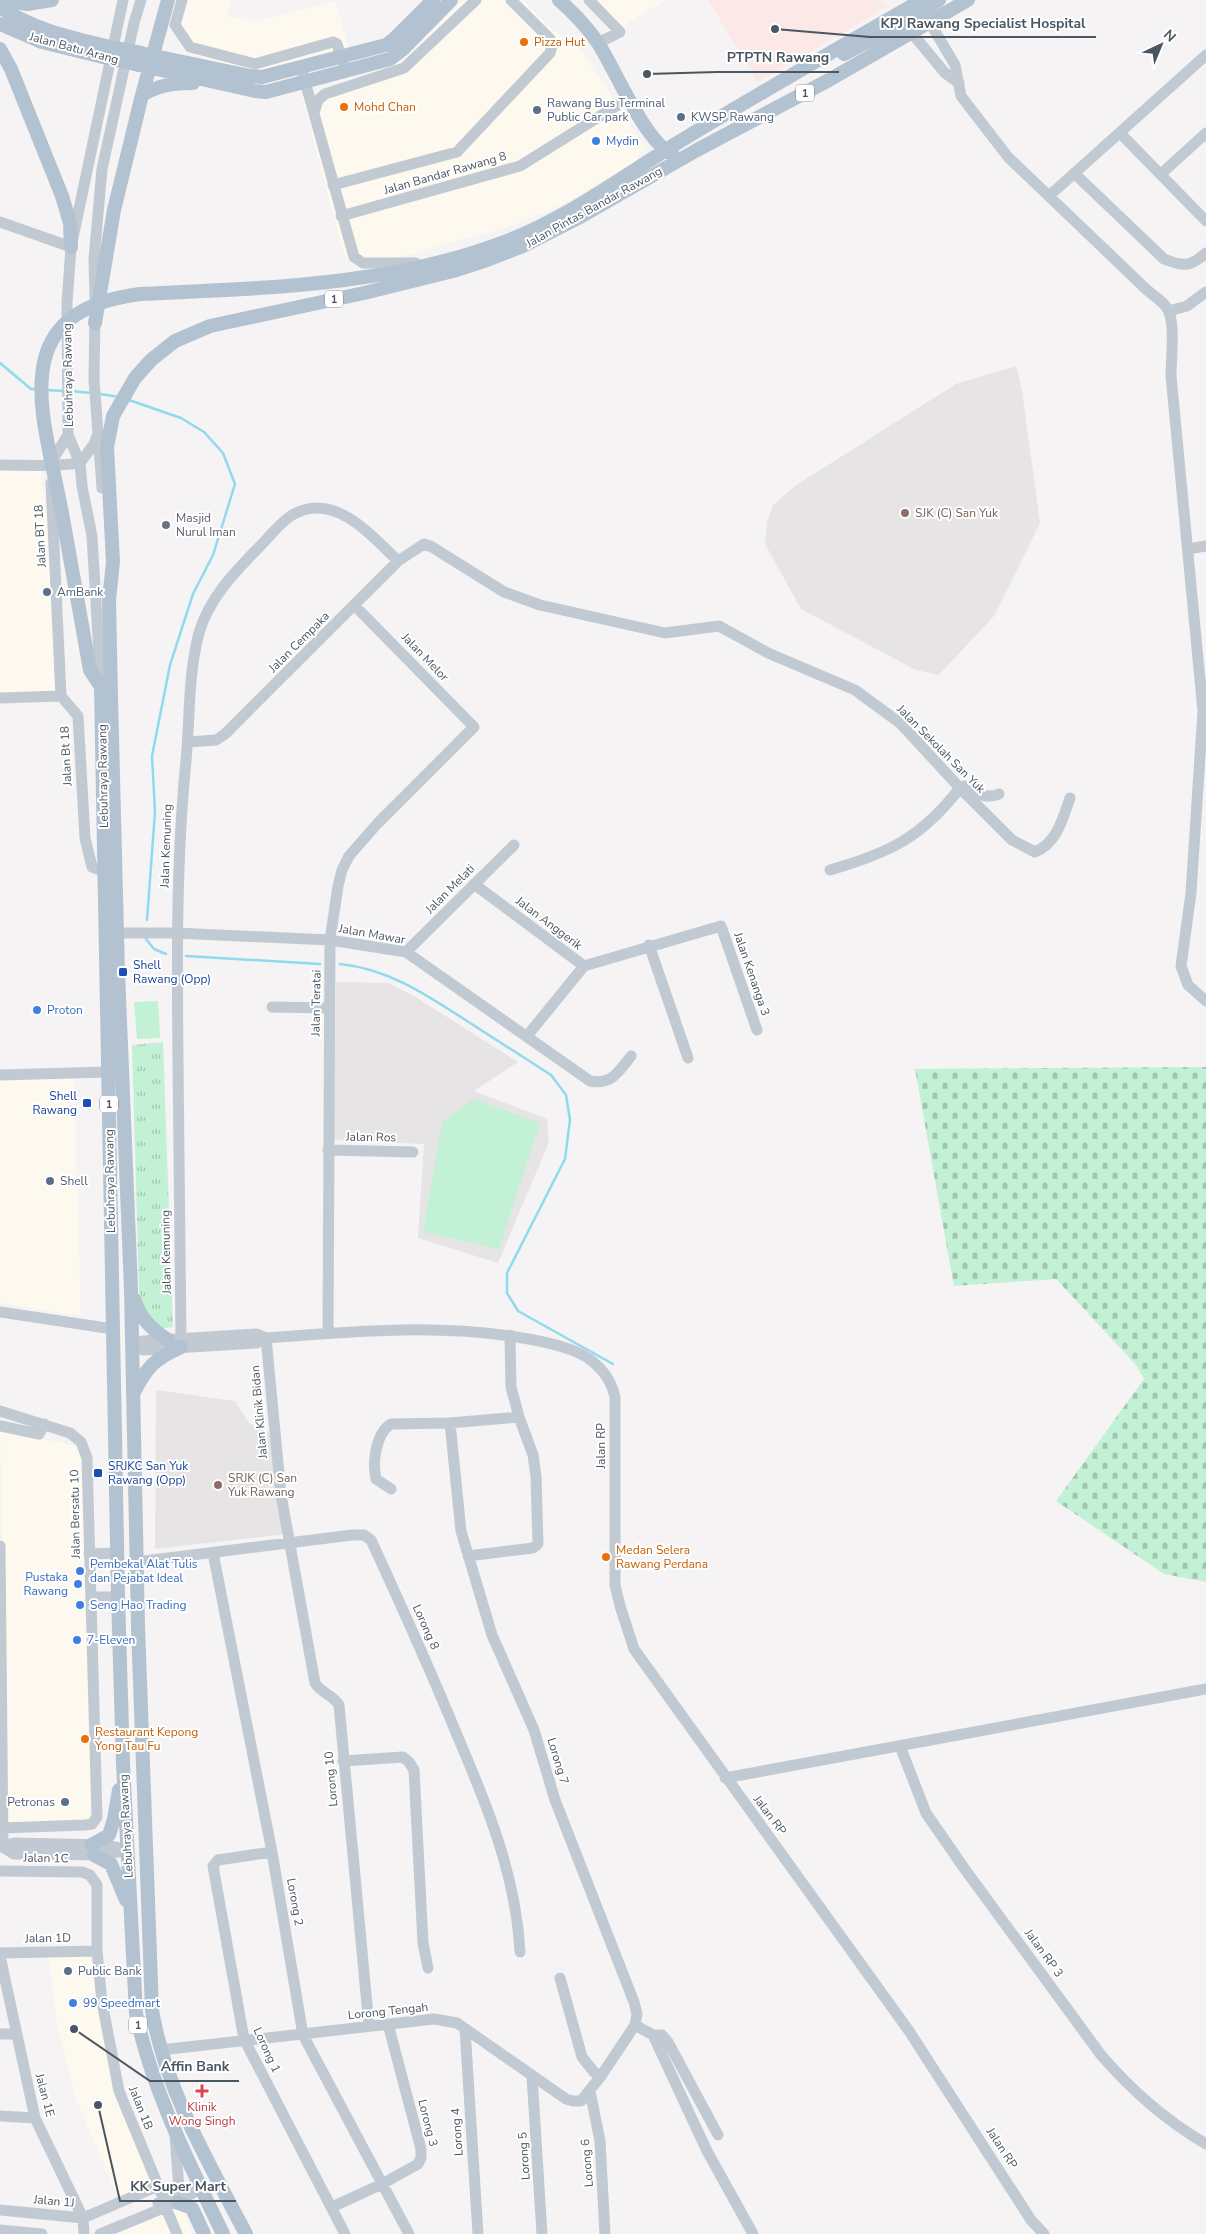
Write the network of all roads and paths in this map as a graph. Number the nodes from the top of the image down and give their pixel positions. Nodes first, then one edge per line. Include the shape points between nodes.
1 (6, 0) edge
2 (52, 0) edge
3 (123, 0) edge
4 (141, 0) edge
5 (168, 0) edge
6 (182, 0) edge
7 (433, 0) edge
8 (452, 0) edge
9 (476, 0) edge
10 (510, 0) edge
11 (560, 0) edge
12 (589, 0) edge
13 (940, 0) edge
14 (968, 0) edge
15 (922, 5) edge
16 (0, 7) edge
17 (904, 22) junction
18 (931, 23) junction
19 (0, 24) edge
20 (161, 31) junction
21 (912, 34) junction
22 (598, 43) junction
23 (0, 49) edge
24 (105, 52) junction
25 (341, 56) junction
26 (1206, 56) edge
27 (146, 60) junction
28 (191, 63) junction
29 (301, 67) junction
30 (345, 71) junction
31 (784, 81) junction
32 (216, 82) junction
33 (305, 82) junction
34 (959, 83) junction
35 (142, 95) junction
36 (629, 98) junction
37 (314, 113) junction
38 (642, 119) junction
39 (1120, 132) junction
40 (1206, 133) edge
41 (697, 150) junction
42 (664, 151) junction
43 (1074, 173) junction
44 (1161, 174) junction
45 (333, 185) junction
46 (1049, 196) junction
47 (341, 216) junction
48 (554, 219) junction
49 (1206, 221) edge
50 (0, 222) edge
51 (71, 247) junction
52 (1206, 253) edge
53 (435, 262) junction
54 (1206, 292) edge
55 (1169, 311) junction
56 (95, 323) junction
57 (98, 434) junction
58 (68, 435) junction
59 (80, 463) junction
60 (50, 464) junction
61 (0, 465) edge
62 (424, 544) joint
63 (1206, 546) edge
64 (1188, 548) junction
65 (398, 562) junction
66 (109, 600) junction
67 (356, 606) junction
68 (102, 687) junction
69 (61, 696) junction
70 (0, 698) edge
71 (474, 728) joint
72 (188, 742) junction
73 (958, 786) junction
74 (999, 794) dead end
75 (1070, 798) dead end
76 (514, 845) dead end
77 (830, 870) dead end
78 (104, 872) junction
79 (474, 884) junction
80 (117, 933) junction
81 (176, 933) junction
82 (330, 940) junction
83 (649, 945) junction
84 (406, 952) junction
85 (584, 966) junction
86 (1206, 1001) edge
87 (272, 1007) dead end
88 (329, 1008) junction
89 (758, 1030) dead end
90 (527, 1036) junction
91 (631, 1056) dead end
92 (688, 1058) dead end
93 (108, 1072) junction
94 (0, 1074) edge
95 (328, 1150) junction
96 (413, 1152) dead end
97 (131, 1289) junction
98 (0, 1312) edge
99 (113, 1313) junction
100 (113, 1329) junction
101 (328, 1333) junction
102 (510, 1335) junction
103 (266, 1338) junction
104 (177, 1342) junction
105 (131, 1345) junction
106 (114, 1362) junction
107 (132, 1396) junction
108 (0, 1411) edge
109 (519, 1417) junction
110 (450, 1423) junction
111 (44, 1424) junction
112 (0, 1426) edge
113 (390, 1489) dead end
114 (288, 1543) junction
115 (0, 1546) edge
116 (117, 1553) junction
117 (213, 1553) junction
118 (89, 1554) junction
119 (0, 1556) edge
120 (468, 1556) junction
121 (136, 1562) junction
122 (91, 1597) junction
123 (118, 1597) junction
124 (1206, 1689) edge
125 (900, 1746) junction
126 (343, 1761) junction
127 (123, 1763) junction
128 (725, 1778) junction
129 (145, 1819) junction
130 (2, 1828) junction
131 (1, 1847) edge
132 (93, 1850) junction
133 (128, 1850) junction
134 (272, 1852) junction
135 (0, 1871) edge
136 (90, 1875) joint
137 (147, 1878) junction
138 (130, 1910) junction
139 (97, 1951) junction
140 (520, 1952) dead end
141 (0, 1954) edge
142 (428, 1968) dead end
143 (560, 1978) dead end
144 (388, 2024) junction
145 (635, 2025) junction
146 (368, 2026) junction
147 (465, 2029) junction
148 (0, 2034) edge
149 (16, 2034) junction
150 (303, 2035) junction
151 (653, 2035) junction
152 (244, 2039) junction
153 (161, 2050) junction
154 (532, 2076) junction
155 (601, 2076) junction
156 (590, 2091) junction
157 (0, 2116) edge
158 (36, 2118) junction
159 (175, 2126) junction
160 (718, 2135) dead end
161 (1206, 2144) edge
162 (203, 2151) junction
163 (382, 2184) junction
164 (158, 2186) junction
165 (201, 2188) junction
166 (169, 2204) junction
167 (332, 2208) junction
168 (0, 2210) edge
169 (83, 2218) junction
170 (0, 2230) edge
171 (42, 2234) edge
172 (84, 2234) edge
173 (100, 2234) edge
174 (177, 2234) edge
175 (204, 2234) edge
176 (223, 2234) edge
177 (246, 2234) edge
178 (345, 2234) edge
179 (409, 2234) edge
180 (478, 2234) edge
181 (542, 2234) edge
182 (605, 2234) edge
183 (752, 2234) edge
184 (1044, 2234) edge

1 - 2 main road via 27,4
3 - 51 street, Lebuhraya Rawang
4 - 56 street, Lebuhraya Rawang via 102,169 94,259
5 - 20 main road
6 - 25 street via 175,25 190,47 255,64 333,42
7 - 25 main road via 386,45
8 - 30 main road via 395,56
9 - 37 street via 404,68 325,94 318,100
10 - 45 street via 550,39 550,53 457,152
11 - 22 main road
12 - 22 street via 620,32
13 - 15 main road
14 - 18 main road, Jalan Pintas Bandar Rawang / 1
15 - 17 main road
15 - 18 street
15 - 31 main road, Jalan Pintas Bandar Rawang / 1 via 821,57
16 - 24 main road via 38,27
17 - 21 street
17 - 31 main road via 855,49
18 - 21 main road, Jalan Pintas Bandar Rawang / 1
18 - 34 street via 954,66
19 - 24 main road, Jalan Batu Arang via 42,42
20 - 27 main road
20 - 28 main road via 168,50
21 - 34 street via 945,73
21 - 41 main road, Jalan Pintas Bandar Rawang / 1
22 - 36 main road
23 - 51 main road via 62,196 70,223
24 - 27 main road, bridge
25 - 29 main road
25 - 30 street
26 - 39 street
27 - 28 main road
27 - 32 main road
27 - 35 main road
28 - 29 main road via 262,77
29 - 33 street
30 - 33 main road
31 - 42 main road, Jalan Pintas Bandar Rawang / 1
32 - 33 main road via 266,92
32 - 35 main road via 168,84
33 - 37 street
34 - 46 street via 961,96 1008,157
35 - 56 main road via 114,210
36 - 38 main road
36 - 47 street, Jalan Bandar Rawang 8 via 520,166
37 - 45 street
38 - 42 main road
38 - 48 main road via 650,140 647,154
39 - 43 street
39 - 44 street
40 - 44 street
41 - 42 main road via 672,155
41 - 66 main road, Jalan Pintas Bandar Rawang / 1 via 580,217 496,256 364,293 210,326 175,341 135,378 113,416 107,447 113,562
42 - 48 main road, Jalan Pintas Bandar Rawang / 1 via 611,187
43 - 46 street
43 - 52 street via 1164,259 1181,266 1196,262
44 - 49 street
45 - 47 street
46 - 55 street
47 - 53 street via 350,251 363,263
48 - 53 main road, Jalan Pintas Bandar Rawang / 1 via 506,241
50 - 51 street
51 - 58 street, Lebuhraya Rawang via 67,303
53 - 68 main road, Jalan Pintas Bandar Rawang / 1, bridge via 381,274 320,282 114,298 90,306 61,328 43,359 40,394 90,670
54 - 55 street via 1187,306
55 - 64 street via 1171,376
56 - 57 street, Lebuhraya Rawang via 94,379
57 - 59 street
57 - 66 street, Lebuhraya Rawang
58 - 59 street, Lebuhraya Rawang
58 - 60 street
59 - 60 street
59 - 68 street, Lebuhraya Rawang via 92,536
60 - 61 street
60 - 69 street, Jalan BT 18
62 - 65 street, Jalan Cempaka
62 - 73 street, Jalan Sekolah San Yuk via 504,592 540,605 666,633 719,626 768,653 855,690 878,705 900,723
63 - 64 street
64 - 86 street via 1203,711 1190,893 1181,966 1188,985
65 - 67 street, Jalan Cempaka
65 - 72 street, Jalan Kemuning via 364,529 334,511 305,510 294,514 277,528 226,582 210,606 200,631 194,662
66 - 80 main road, Lebuhraya Rawang / 1
67 - 71 street, Jalan Melor
67 - 72 street, Jalan Cempaka via 226,734 216,740
68 - 78 main road, Lebuhraya Rawang / 1
69 - 70 street
69 - 78 street, Jalan Bt 18 via 78,716 85,838 92,866
71 - 82 street, Jalan Teratai via 349,856 338,886
72 - 81 street, Jalan Kemuning via 182,796
73 - 74 street via 963,785 979,795
73 - 75 street, Jalan Sekolah San Yuk via 1012,840 1035,852 1044,848 1058,829
73 - 77 street via 928,823 899,846 868,860
76 - 79 street, Jalan Melati
78 - 93 main road, Lebuhraya Rawang / 1
79 - 84 street, Jalan Melati
79 - 85 street, Jalan Anggerik
80 - 81 street, Jalan Mawar
80 - 97 main road, Lebuhraya Rawang / 1
81 - 82 street, Jalan Mawar
81 - 104 street, Jalan Kemuning
82 - 84 street, Jalan Mawar
82 - 88 street, Jalan Teratai
83 - 85 street
83 - 89 street, Jalan Kenanga 3 via 721,926
83 - 92 street
84 - 90 street, Jalan Mawar
85 - 90 street, Jalan Anggerik
87 - 88 street
88 - 95 street, Jalan Teratai
90 - 91 street, Jalan Mawar via 590,1082 612,1079
93 - 94 street
93 - 99 main road, Lebuhraya Rawang / 1
95 - 96 street, Jalan Ros
95 - 101 street, Jalan Teratai
97 - 104 main road via 144,1321 152,1330
97 - 105 main road, Lebuhraya Rawang / 1
98 - 100 street
99 - 100 main road, Lebuhraya Rawang / 1
99 - 105 main road
100 - 106 main road, Lebuhraya Rawang / 1
101 - 102 street via 386,1331
101 - 103 street
102 - 109 street via 511,1387
102 - 128 street, Jalan RP via 572,1350 588,1358 612,1383 615,1398 615,1585 624,1621 634,1649
103 - 104 street via 258,1343
103 - 114 street, Jalan Klinik Bidan
104 - 105 street
104 - 107 main road via 148,1367
105 - 106 main road via 121,1348
105 - 107 main road, Lebuhraya Rawang / 1
106 - 116 main road, Lebuhraya Rawang / 1
107 - 121 main road, Lebuhraya Rawang / 1
108 - 111 street
109 - 110 street
109 - 120 street via 534,1462 538,1544 534,1548
110 - 113 street via 391,1424 384,1428 374,1472 376,1479
110 - 120 street, Lorong 7 via 461,1531
111 - 112 street via 39,1434
111 - 118 street, Jalan Bersatu 10 via 70,1433 81,1442 87,1458
114 - 117 street, Lorong 8
114 - 126 street, Lorong 10 via 314,1683 339,1705
114 - 140 street, Lorong 8 via 352,1535 364,1535 371,1540 435,1681 487,1807 506,1864
115 - 119 street
116 - 118 street
116 - 123 main road, Lebuhraya Rawang / 1
117 - 121 street, Lorong 8
117 - 134 street, Lorong 2
118 - 122 street, Jalan Bersatu 10
119 - 130 street
120 - 145 street, Lorong 7 via 492,1635 534,1730 555,1800 634,2002
121 - 129 main road, Lebuhraya Rawang / 1
122 - 123 street
122 - 130 street, Jalan Bersatu 10 via 97,1817 92,1824 85,1825
123 - 127 main road, Lebuhraya Rawang / 1
124 - 125 street
125 - 128 street
125 - 161 street, Jalan RP 3 via 926,1813 1101,2055 1147,2104
126 - 142 street via 403,1757 414,1770 423,1943
126 - 146 street, Lorong 10
127 - 132 main road via 112,1829
127 - 133 main road, Lebuhraya Rawang / 1
128 - 184 street, Jalan RP via 909,2031
129 - 133 main road via 135,1844
129 - 137 main road, Lebuhraya Rawang / 1
130 - 131 street
131 - 132 street via 14,1843
132 - 133 street via 107,1856
132 - 138 main road via 111,1864
133 - 137 main road via 140,1861
133 - 138 main road, Lebuhraya Rawang / 1
134 - 150 street, Lorong 2
134 - 152 street, Lorong 1 via 214,1862 213,1866
135 - 136 street, Jalan 1C via 82,1872
136 - 139 street, Jalan 1B via 97,1885
137 - 153 main road, Lebuhraya Rawang / 1 via 152,2010
138 - 159 main road, Lebuhraya Rawang / 1 via 136,2013 143,2049
139 - 141 street, Jalan 1D
139 - 164 street, Jalan 1B via 102,2002 119,2091
141 - 149 street, Jalan 1E
143 - 155 street via 582,2057
144 - 146 street, Lorong Tengah
144 - 147 street, Lorong Tengah via 434,2019 457,2023
144 - 163 street, Lorong 3 via 422,2154 418,2164
145 - 151 street
145 - 155 street
146 - 150 street, Lorong Tengah
147 - 154 street, Lorong Tengah
147 - 180 street, Lorong 4
148 - 149 street
149 - 158 street, Jalan 1E
150 - 152 street, Lorong Tengah
150 - 163 street, Lorong 2
151 - 160 street via 662,2035 668,2042
151 - 183 street via 707,2152
152 - 153 street, Lorong Tengah
152 - 167 street, Lorong 1
153 - 162 main road, Lebuhraya Rawang / 1
154 - 156 street, Lorong Tengah via 573,2101 581,2101
154 - 181 street, Lorong 5
155 - 156 street
156 - 182 street, Lorong 6 via 600,2141
157 - 158 street
158 - 169 street, Jalan 1E
159 - 165 main road, Lebuhraya Rawang / 1
159 - 166 street via 179,2189
162 - 165 main road via 207,2171
162 - 177 main road, Lebuhraya Rawang / 1
163 - 167 street, Lorong 3
163 - 179 street, Lorong 2
164 - 166 street, Jalan 1B
164 - 169 street, Jalan 1J
165 - 166 street
165 - 176 main road, Lebuhraya Rawang / 1
166 - 173 street via 151,2207 143,2215
166 - 174 street, Jalan 1B
166 - 175 main road via 192,2208
167 - 178 street, Lorong 1
168 - 169 street, Jalan 1J
169 - 172 street, Jalan 1E
170 - 171 street

